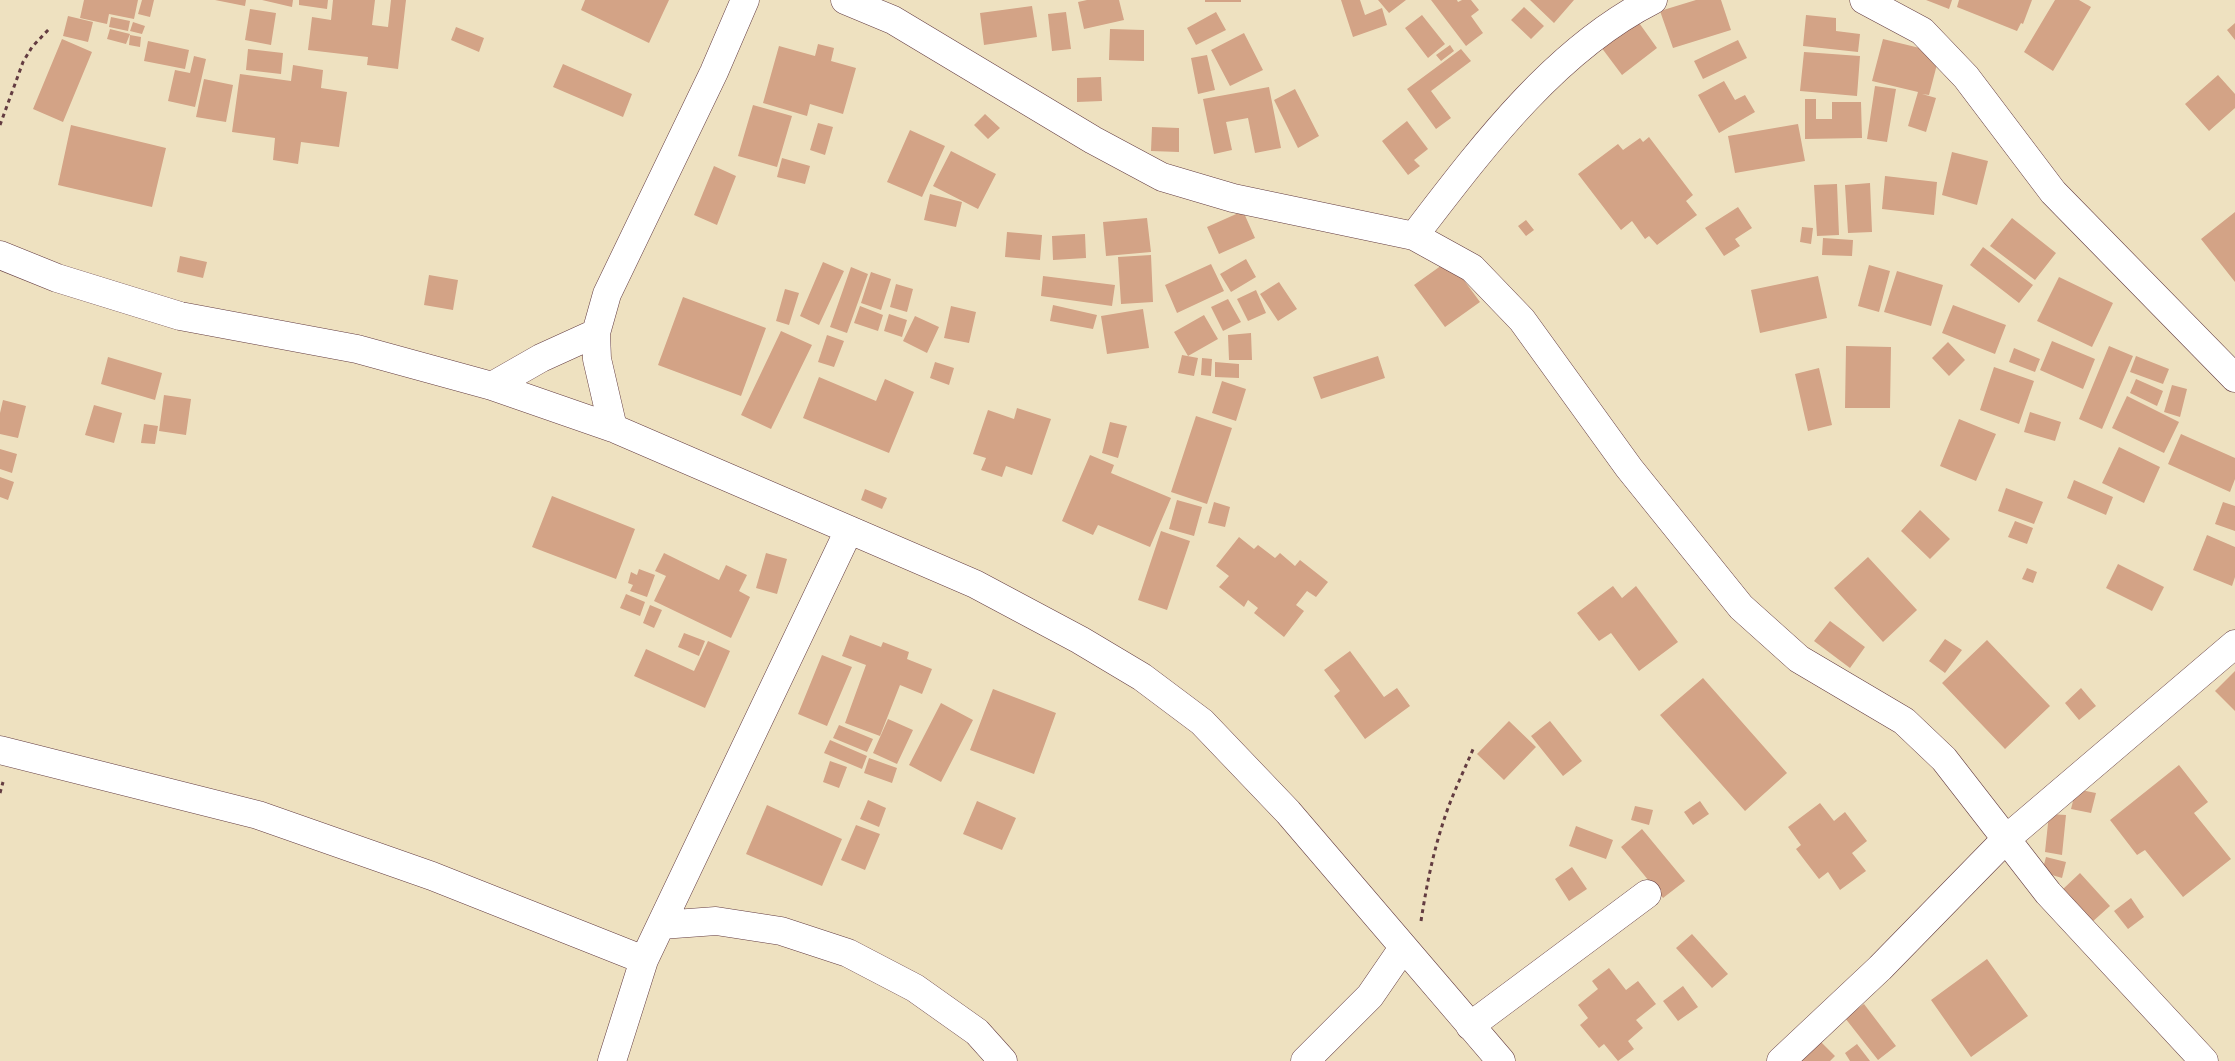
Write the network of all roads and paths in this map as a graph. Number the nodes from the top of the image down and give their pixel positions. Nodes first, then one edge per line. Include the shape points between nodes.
1 (746, 0) edge
2 (845, 0) edge
3 (1653, 0) edge
4 (1864, 0) edge
5 (50, 29) dead end
6 (0, 125) edge
7 (1414, 236) junction
8 (0, 255) edge
9 (596, 333) junction
10 (2235, 378) edge
11 (492, 386) junction
12 (613, 428) junction
13 (848, 530) junction
14 (2235, 644) edge
15 (1474, 747) dead end
16 (0, 750) edge
17 (2006, 840) junction
18 (1647, 894) dead end
19 (661, 925) junction
20 (1408, 954) junction
21 (644, 960) junction
22 (1470, 1026) junction
23 (612, 1061) edge
24 (1003, 1061) edge
25 (1305, 1061) edge
26 (1501, 1061) edge
27 (1781, 1061) edge
28 (2204, 1061) edge

1 - 9 street via 607,294
2 - 7 street via 893,20 1093,140 1162,177 1233,198
3 - 7 street via 1636,8 1579,48 1515,112 1466,168
4 - 10 street via 1922,31 1966,77 2052,192
5 - 6 path via 23,62
7 - 17 street via 1472,268 1522,320 1629,468 1741,607 1799,659 1904,721 1944,759
8 - 11 street via 57,278 180,316 357,350
9 - 11 street via 541,358
9 - 12 street via 596,359
11 - 12 street
12 - 13 street
13 - 19 street
13 - 20 street via 975,584 1072,635 1142,677 1202,722 1288,812
14 - 17 street
15 - 20 path via 1442,826
16 - 21 street via 258,815 432,876
17 - 27 street via 1880,968
17 - 28 street via 2048,893
18 - 22 street
19 - 21 street
19 - 24 street via 716,921 781,931 848,953 916,988 976,1032
20 - 22 street
20 - 25 street
21 - 23 street
22 - 26 street

